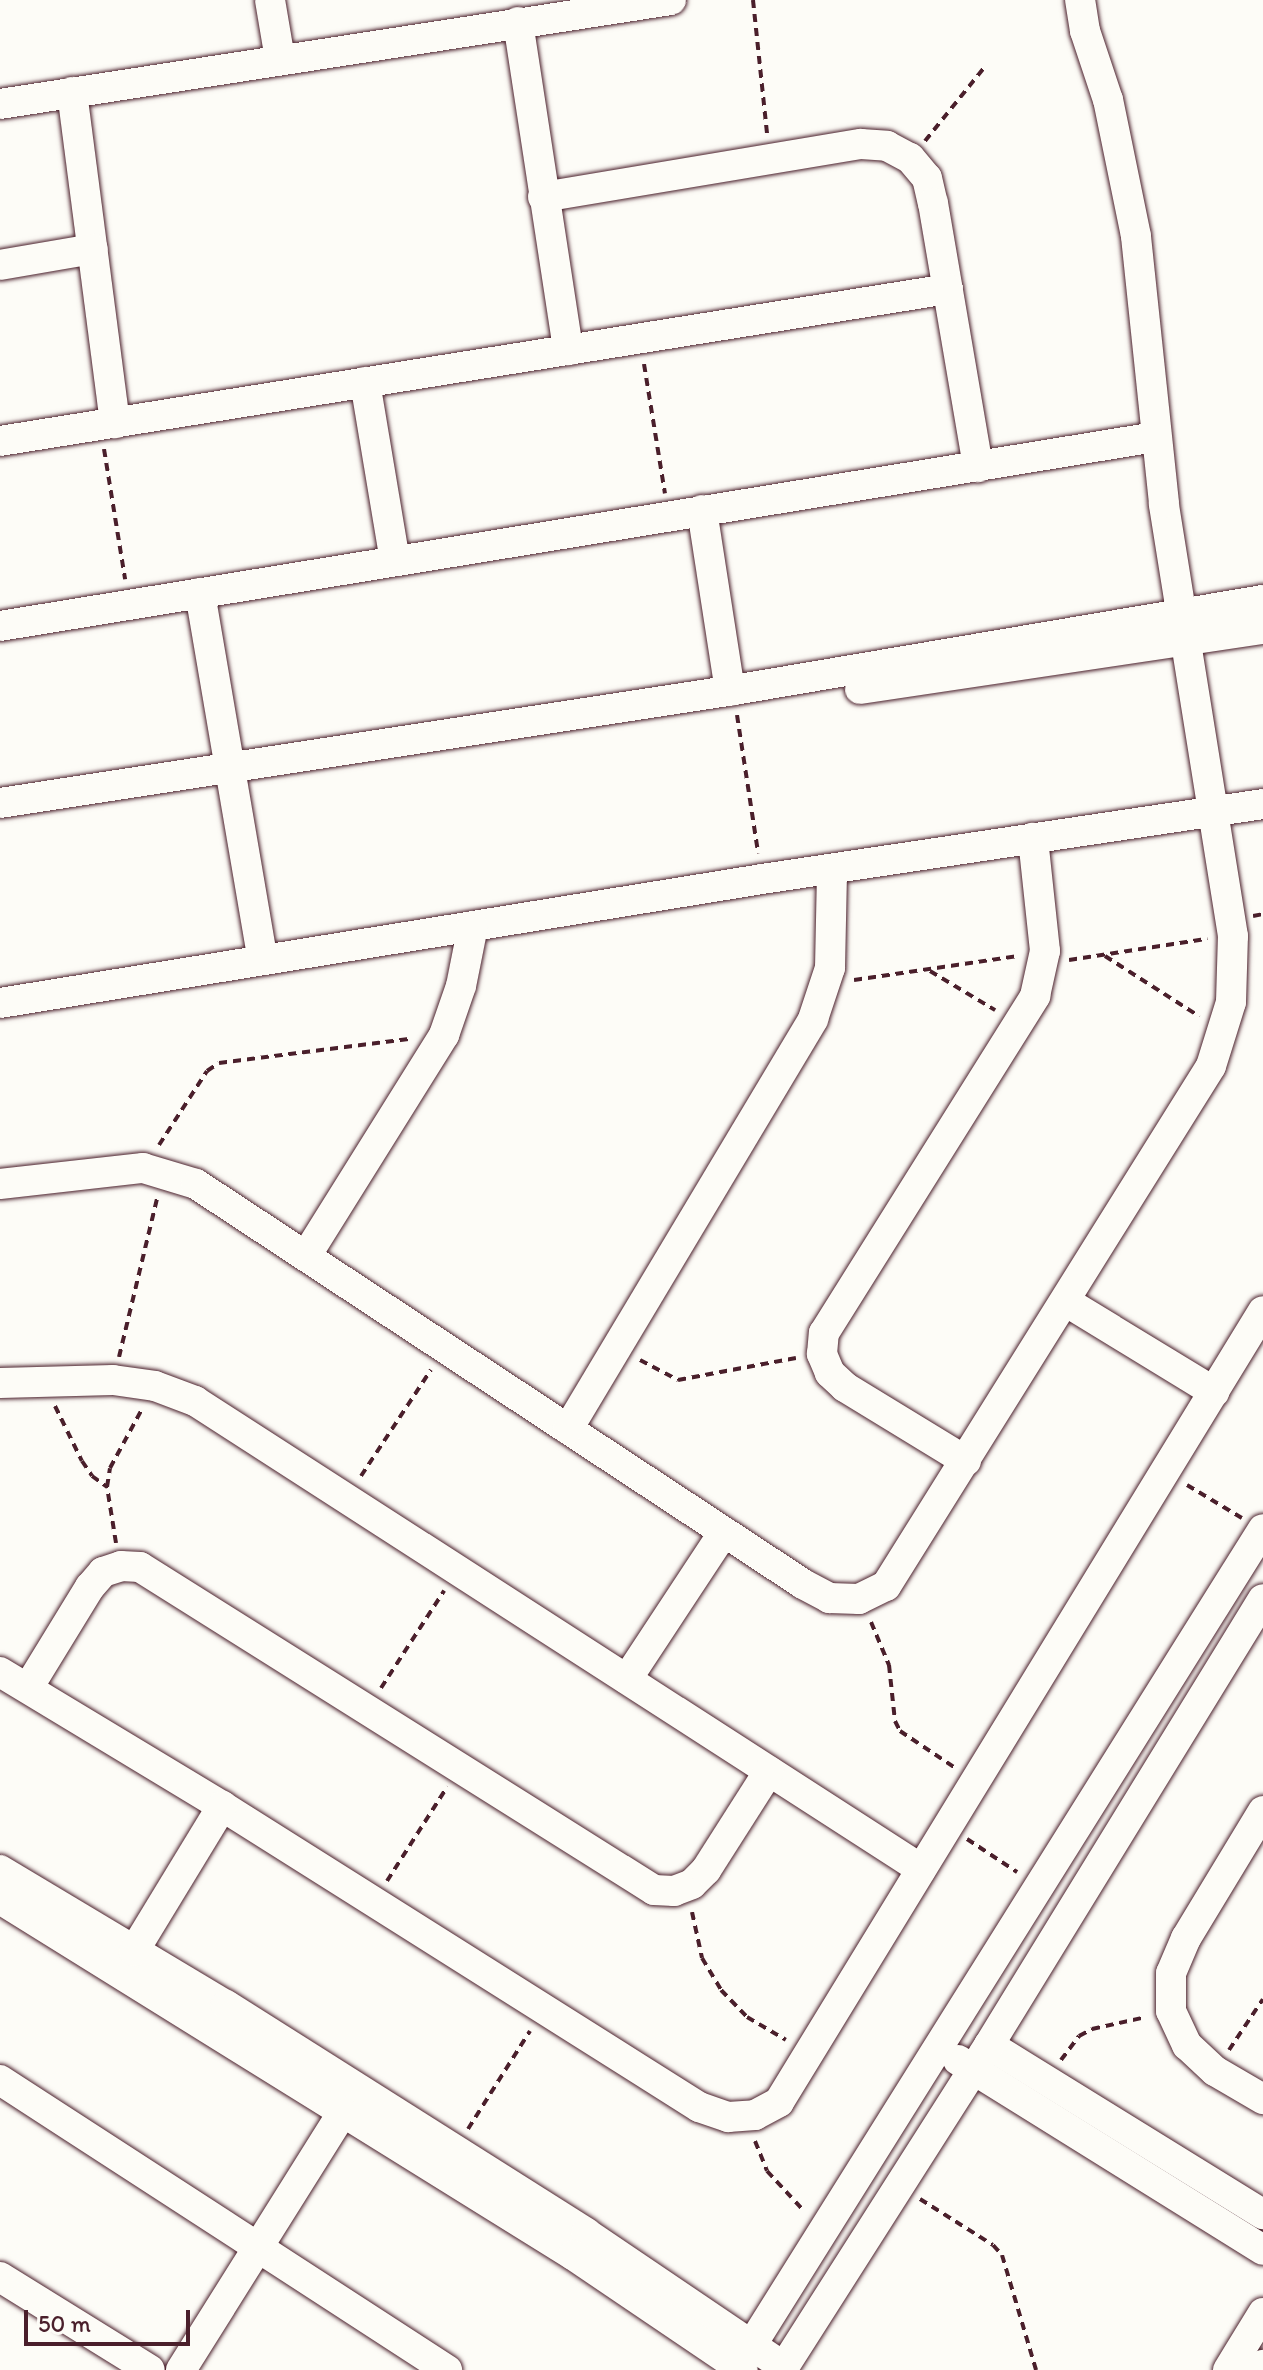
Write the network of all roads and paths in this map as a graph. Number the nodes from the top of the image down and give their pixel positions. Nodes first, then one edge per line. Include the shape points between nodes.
1 (270, 0) edge
2 (671, 0) edge
3 (753, 0) edge
4 (1080, 0) edge
5 (518, 22) junction
6 (280, 59) junction
7 (984, 68) dead end
8 (72, 92) junction
9 (0, 104) edge
10 (910, 158) junction
11 (770, 159) junction
12 (543, 197) junction
13 (93, 249) junction
14 (0, 265) edge
15 (948, 289) junction
16 (640, 339) junction
17 (568, 350) junction
18 (365, 382) junction
19 (108, 424) junction
20 (1155, 437) junction
21 (0, 441) edge
22 (978, 467) junction
23 (702, 510) junction
24 (669, 515) junction
25 (395, 561) junction
26 (200, 593) junction
27 (1263, 600) edge
28 (129, 605) junction
29 (0, 626) edge
30 (1186, 626) junction
31 (1263, 629) edge
32 (733, 699) junction
33 (231, 776) junction
34 (0, 803) edge
35 (1263, 804) edge
36 (1216, 811) junction
37 (0, 819) edge
38 (1033, 838) junction
39 (832, 869) junction
40 (762, 879) junction
41 (473, 926) junction
42 (1233, 936) junction
43 (1103, 955) junction
44 (1045, 958) junction
45 (263, 960) junction
46 (928, 970) junction
47 (826, 984) junction
48 (0, 1003) edge
49 (1018, 1024) junction
50 (1223, 1032) junction
51 (444, 1035) junction
52 (154, 1171) junction
53 (0, 1184) edge
54 (306, 1256) junction
55 (1065, 1301) junction
56 (1263, 1311) edge
57 (617, 1346) junction
58 (446, 1348) junction
59 (822, 1354) junction
60 (113, 1380) junction
61 (43, 1381) junction
62 (0, 1383) edge
63 (155, 1386) junction
64 (1214, 1392) junction
65 (568, 1429) junction
66 (966, 1461) junction
67 (1165, 1471) junction
68 (107, 1487) junction
69 (346, 1497) junction
70 (1263, 1530) edge
71 (724, 1532) junction
72 (121, 1566) junction
73 (458, 1569) junction
74 (859, 1599) junction
75 (1263, 1599) edge
76 (0, 1672) edge
77 (627, 1679) junction
78 (28, 1688) junction
79 (367, 1710) junction
80 (459, 1768) junction
81 (769, 1771) junction
82 (975, 1781) junction
83 (222, 1806) junction
84 (1263, 1811) edge
85 (947, 1826) junction
86 (1065, 1846) junction
87 (1097, 1866) junction
88 (921, 1869) junction
89 (0, 1870) edge
90 (692, 1884) junction
91 (1039, 1886) junction
92 (0, 1899) edge
93 (373, 1902) junction
94 (134, 1951) junction
95 (1263, 1999) edge
96 (544, 2009) junction
97 (1171, 2011) junction
98 (219, 2017) junction
99 (940, 2049) junction
100 (808, 2054) junction
101 (981, 2057) junction
102 (1215, 2071) junction
103 (0, 2080) edge
104 (1046, 2081) junction
105 (1263, 2099) edge
106 (343, 2112) junction
107 (755, 2115) junction
108 (454, 2151) junction
109 (898, 2186) junction
110 (1263, 2214) edge
111 (824, 2230) junction
112 (259, 2245) junction
113 (1263, 2250) edge
114 (0, 2277) edge
115 (1263, 2313) edge
116 (408, 2359) edge
117 (742, 2363) edge
118 (1263, 2365) edge
119 (783, 2368) edge
120 (150, 2370) edge
121 (181, 2370) edge
122 (447, 2370) edge
123 (1036, 2370) edge
124 (1228, 2370) edge
125 (1260, 2370) edge

1 - 6 street
2 - 5 street
3 - 11 path
4 - 20 street via 1108,100 1136,236
5 - 6 street
5 - 12 street
6 - 8 street
7 - 10 path
8 - 9 street
8 - 13 street
10 - 11 street via 887,146 861,144
10 - 15 street via 927,178
11 - 12 street
12 - 17 street
13 - 14 street
13 - 19 street
15 - 16 street
15 - 22 street
16 - 17 street
16 - 24 path
17 - 18 street
18 - 19 street
18 - 25 street
19 - 21 street
19 - 28 path
20 - 22 street
20 - 30 street
22 - 23 street
23 - 24 street
23 - 32 street
24 - 25 street
25 - 26 street
26 - 28 street
26 - 33 street
27 - 30 street
28 - 29 street
30 - 31 street
30 - 32 street
30 - 36 street
32 - 33 street
32 - 40 path
33 - 34 street
33 - 37 street
33 - 45 street
35 - 36 street
36 - 38 street
36 - 42 street
38 - 39 street
38 - 44 street
39 - 40 street
39 - 47 street
40 - 41 street
41 - 45 street
41 - 51 street
42 - 43 path
42 - 50 street via 1231,1002
43 - 44 path
43 - 50 path
44 - 46 path
44 - 49 street via 1035,996
45 - 48 street
46 - 47 path
46 - 49 path
47 - 57 street via 813,1019
49 - 59 street via 824,1333
50 - 55 street via 1211,1066
51 - 52 path via 219,1063 207,1071
51 - 54 street
52 - 53 street
52 - 54 street via 196,1184
52 - 60 path
54 - 58 street
55 - 64 street
55 - 66 street
56 - 64 street
57 - 59 path via 678,1380
57 - 65 street
58 - 65 street
58 - 69 path
59 - 66 street via 830,1373 845,1387
60 - 61 street
60 - 63 street
61 - 62 street
61 - 68 path via 82,1461
63 - 68 path via 110,1468
63 - 69 street via 195,1401
64 - 67 street
65 - 71 street
66 - 74 street via 886,1586
67 - 70 path
67 - 82 street
68 - 72 path
69 - 73 street
70 - 86 street
71 - 74 street via 829,1598
71 - 77 street
72 - 78 street via 103,1572 90,1587
72 - 79 street via 140,1567
73 - 77 street
73 - 79 path
74 - 82 path via 885,1652 900,1731
75 - 87 street
76 - 78 street
77 - 81 street
78 - 83 street
79 - 80 street
80 - 90 street via 654,1890 674,1891
80 - 93 path
81 - 88 street
81 - 90 street
82 - 85 street
83 - 93 street
83 - 94 street
84 - 97 street via 1186,1938 1171,1973
85 - 88 street
85 - 91 path
86 - 87 street
86 - 91 street
87 - 101 street
88 - 100 street
89 - 94 street
90 - 100 path via 692,1922 702,1958 721,1990 747,2017
91 - 99 street
92 - 98 street
93 - 96 street
94 - 98 street
95 - 102 path
96 - 107 street via 699,2107 728,2117
96 - 108 path
97 - 102 street via 1187,2045
97 - 104 path via 1079,2036
98 - 106 street
98 - 108 street
99 - 101 street
99 - 111 street
100 - 107 street via 779,2102
101 - 104 street
101 - 109 street
101 - 113 street
102 - 105 street
103 - 112 street
104 - 110 street
106 - 112 street
106 - 117 street
107 - 111 path via 754,2134 767,2171
108 - 117 street via 586,2233
109 - 119 street
109 - 123 path via 1002,2255
111 - 117 street
112 - 116 street
112 - 121 street
114 - 120 street
115 - 124 street
116 - 122 street
117 - 119 street
118 - 125 street

